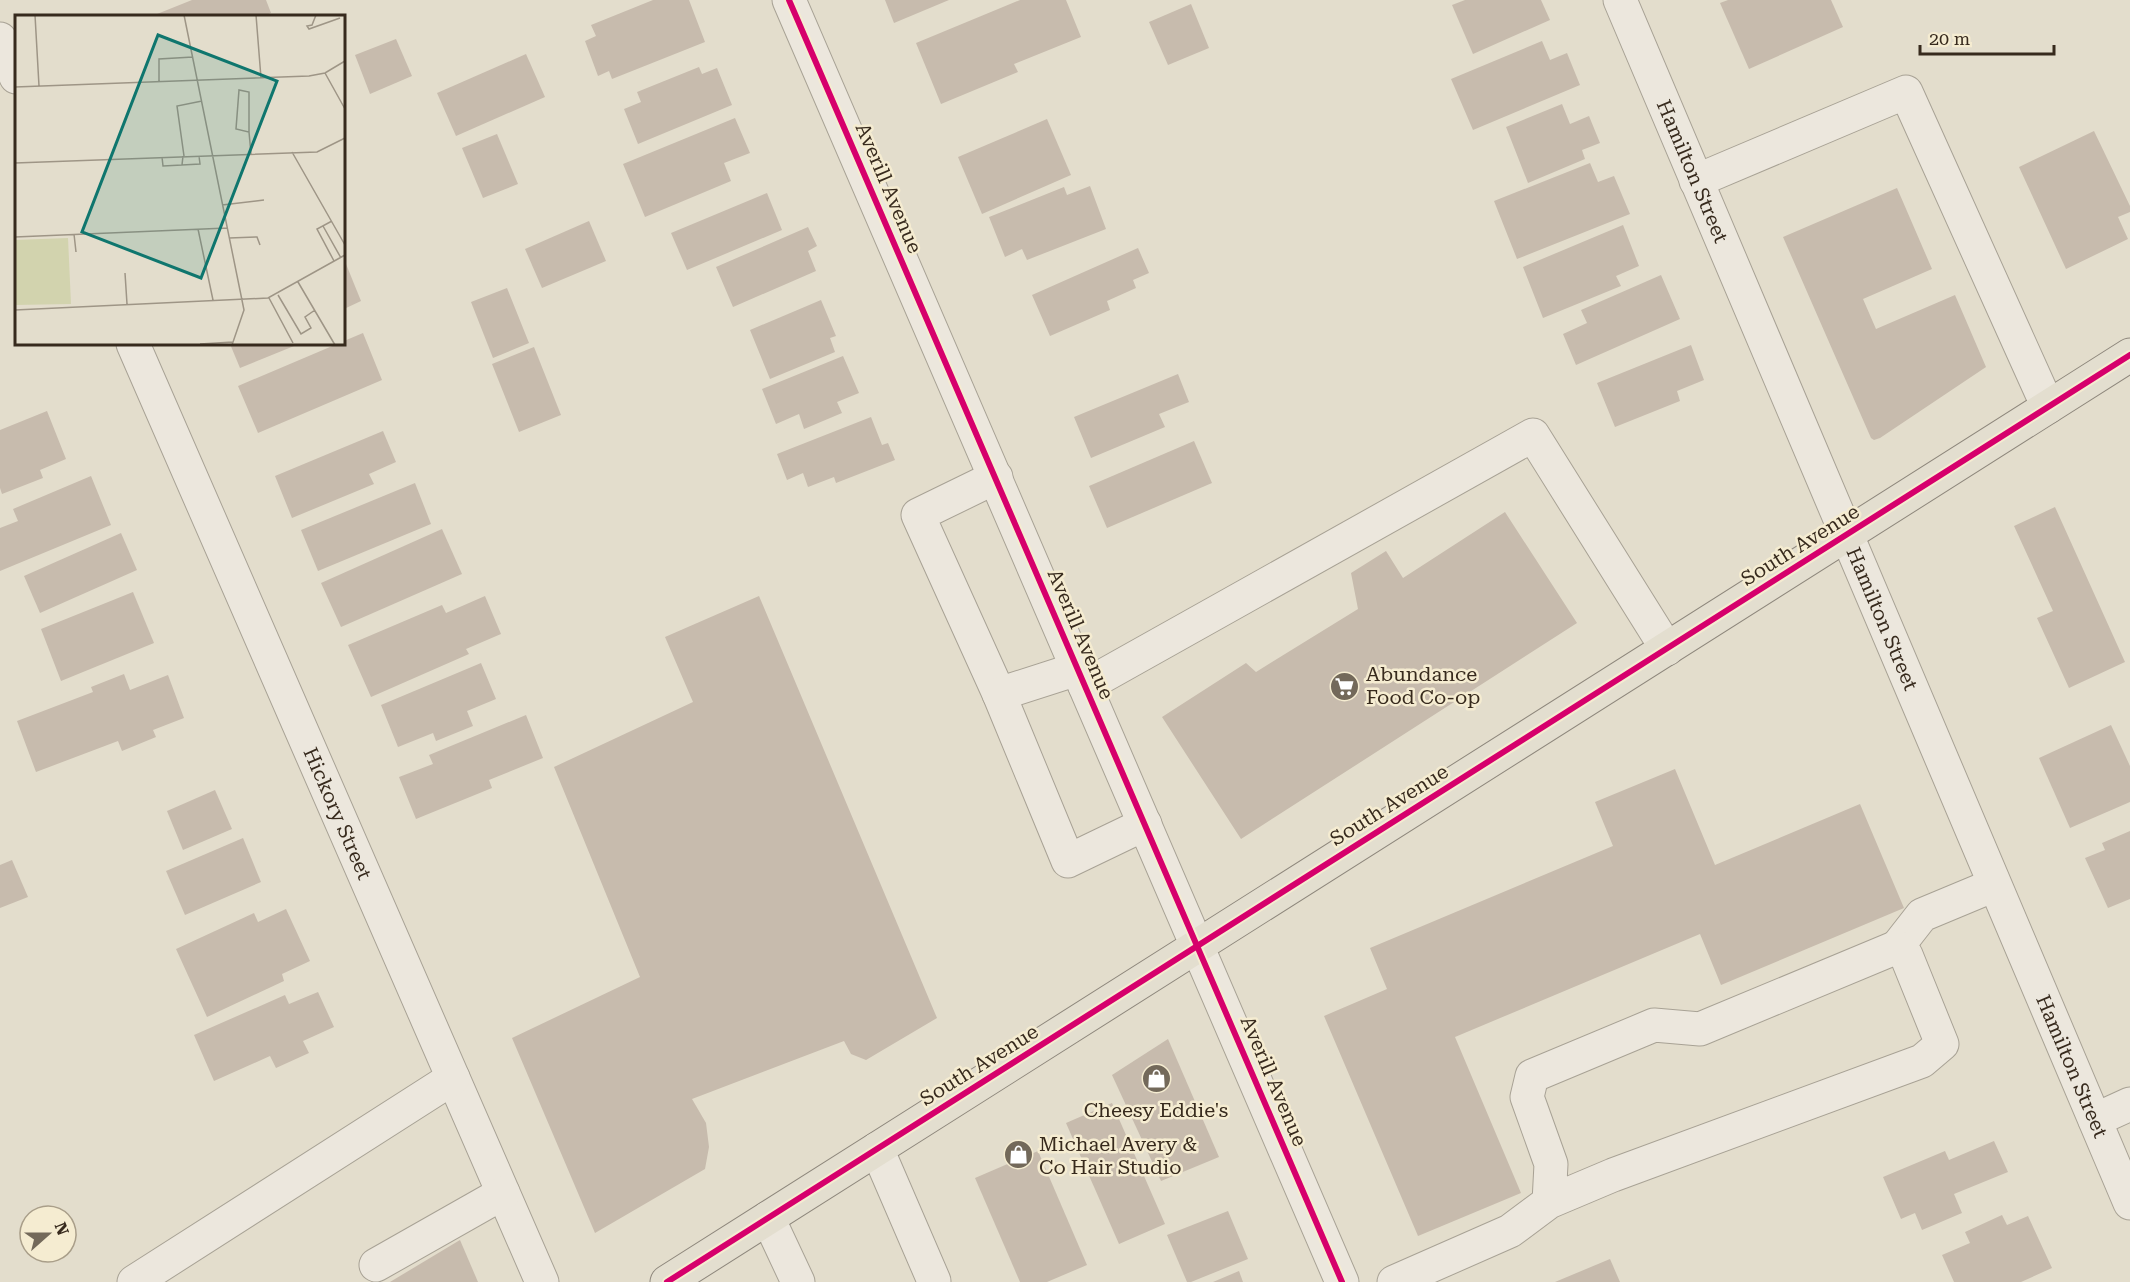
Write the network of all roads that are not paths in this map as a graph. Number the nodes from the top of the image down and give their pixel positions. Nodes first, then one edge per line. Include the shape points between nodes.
1 (789, 0) edge
2 (1620, 0) edge
3 (0, 39) edge
4 (15, 74) edge
5 (1696, 181) junction
6 (133, 345) edge
7 (2130, 355) edge
8 (2048, 407) junction
9 (996, 477) junction
10 (1846, 535) junction
11 (1667, 649) junction
12 (1081, 677) junction
13 (999, 694) junction
14 (1145, 824) junction
15 (1994, 885) junction
16 (1198, 946) junction
17 (1897, 947) junction
18 (453, 1078) junction
19 (2130, 1104) edge
20 (2095, 1120) junction
21 (877, 1149) junction
22 (503, 1193) junction
23 (1549, 1202) junction
24 (2130, 1203) edge
25 (768, 1218) junction
26 (376, 1265) dead end
27 (934, 1281) edge
28 (134, 1282) edge
29 (542, 1282) edge
30 (667, 1282) edge
31 (798, 1282) edge
32 (1342, 1282) edge
33 (1394, 1282) edge

1 - 9 street, Averill Avenue
2 - 5 street, Hamilton Street
3 - 4 street
5 - 8 street via 1905,92
5 - 10 street, Hamilton Street
6 - 18 street, Hickory Street
7 - 8 main road, South Avenue
8 - 10 main road, South Avenue
9 - 12 street, Averill Avenue
9 - 13 street via 918,515
10 - 11 main road, South Avenue
10 - 15 street, Hamilton Street
11 - 12 street via 1533,435
11 - 16 main road, South Avenue
12 - 13 street
12 - 14 street, Averill Avenue
13 - 14 street via 1068,861
14 - 16 street, Averill Avenue
15 - 17 street via 1922,915
15 - 20 street, Hamilton Street
16 - 21 main road, South Avenue
16 - 32 street, Averill Avenue
17 - 23 street via 1700,1029 1654,1025 1532,1076 1527,1097 1551,1164
17 - 23 street via 1906,955 1942,1044 1923,1061 1695,1143
18 - 22 street, Hickory Street
18 - 28 street
19 - 20 street
20 - 24 street, Hamilton Street
21 - 25 main road, South Avenue
21 - 27 street
22 - 26 street
22 - 29 street, Hickory Street
23 - 33 street via 1510,1231
25 - 30 main road, South Avenue
25 - 31 street

